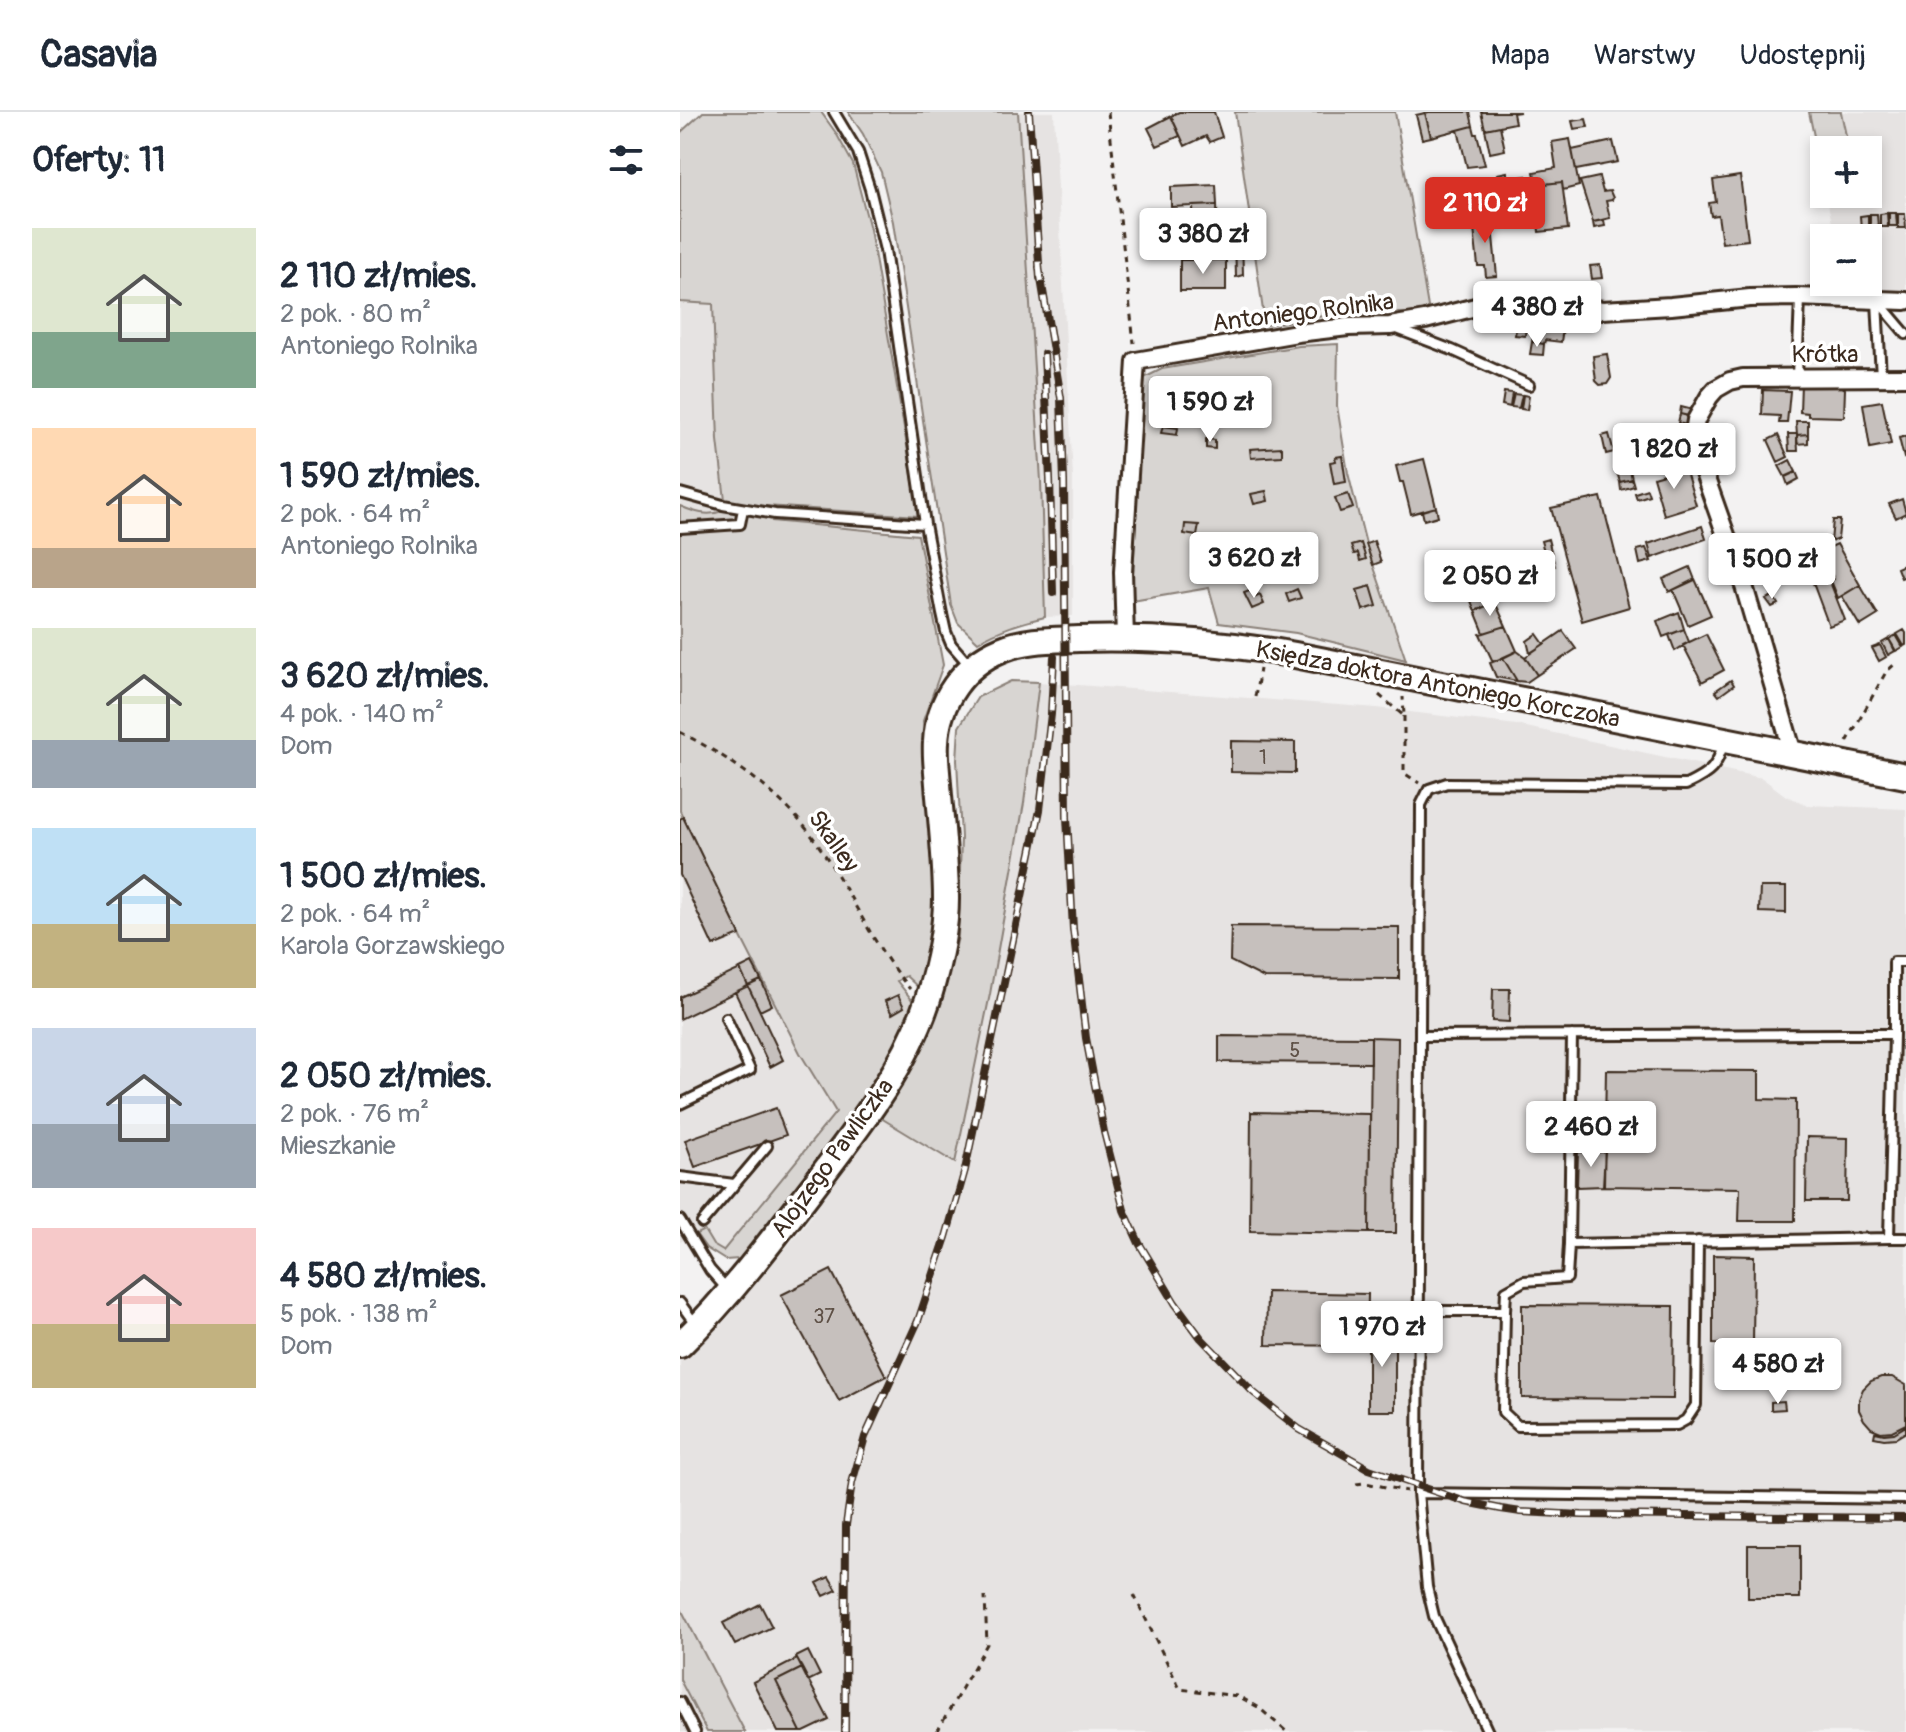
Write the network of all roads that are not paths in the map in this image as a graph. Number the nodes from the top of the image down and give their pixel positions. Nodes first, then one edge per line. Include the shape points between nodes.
1 (834, 112) edge
2 (1800, 298) junction
3 (1877, 301) junction
4 (1906, 301) edge
5 (1390, 326) junction
6 (1906, 334) edge
7 (1906, 377) edge
8 (1797, 378) junction
9 (1881, 378) junction
10 (1529, 385) dead end
11 (680, 493) edge
12 (743, 509) junction
13 (925, 524) junction
14 (680, 528) edge
15 (1125, 638) junction
16 (971, 668) junction
17 (1724, 740) junction
18 (1793, 753) junction
19 (1906, 776) edge
20 (1906, 962) edge
21 (726, 1018) dead end
22 (1894, 1034) junction
23 (1572, 1035) junction
24 (1420, 1036) junction
25 (680, 1104) edge
26 (767, 1146) dead end
27 (680, 1177) edge
28 (734, 1184) junction
29 (680, 1220) edge
30 (702, 1223) dead end
31 (1889, 1238) junction
32 (1906, 1238) edge
33 (1698, 1241) junction
34 (1569, 1244) junction
35 (731, 1293) junction
36 (680, 1303) edge
37 (1419, 1311) junction
38 (1505, 1311) junction
39 (698, 1328) junction
40 (680, 1345) edge
41 (1418, 1493) junction
42 (1906, 1499) edge
43 (680, 1702) edge
44 (695, 1732) edge
45 (1488, 1732) edge

1 - 13 lane via 858,152 885,250
2 - 3 street, Antoniego Rolnika
2 - 5 street, Antoniego Rolnika via 1602,310 1523,298
2 - 8 lane
3 - 4 street, Antoniego Rolnika
3 - 6 lane
3 - 9 lane
5 - 10 lane
5 - 15 street, Antoniego Rolnika via 1297,333 1136,361 1123,572
7 - 9 street, Krótka
8 - 9 street, Krótka
8 - 18 street, Krótka via 1730,381 1709,397 1694,432
11 - 12 lane
12 - 13 lane
12 - 14 lane via 740,524
13 - 16 lane via 946,632
15 - 16 street, Księdza doktora Antoniego Korczoka via 1021,643
15 - 17 street, Księdza doktora Antoniego Korczoka via 1266,650
16 - 35 street, Alojzego Pawliczka via 948,696 937,730 946,897 944,934 927,1002 893,1075 867,1115
17 - 18 street, Księdza doktora Antoniego Korczoka
17 - 24 lane via 1719,760 1705,776 1686,785 1447,783 1429,789 1421,805
18 - 19 street, Księdza doktora Antoniego Korczoka
20 - 22 lane via 1894,962
21 - 25 lane via 750,1070
22 - 23 lane
22 - 31 lane
23 - 24 lane
23 - 34 lane
24 - 37 lane
26 - 28 lane
27 - 28 lane
28 - 30 lane
29 - 35 lane via 710,1270
31 - 32 lane
31 - 33 lane
33 - 34 lane
33 - 38 lane via 1696,1405 1677,1425 1518,1426 1503,1412
34 - 38 lane via 1567,1278 1524,1281 1506,1291
35 - 39 street, Alojzego Pawliczka
36 - 39 lane
37 - 38 lane
37 - 41 lane
39 - 40 street, Alojzego Pawliczka
41 - 42 lane
41 - 45 lane via 1434,1616
43 - 44 lane

